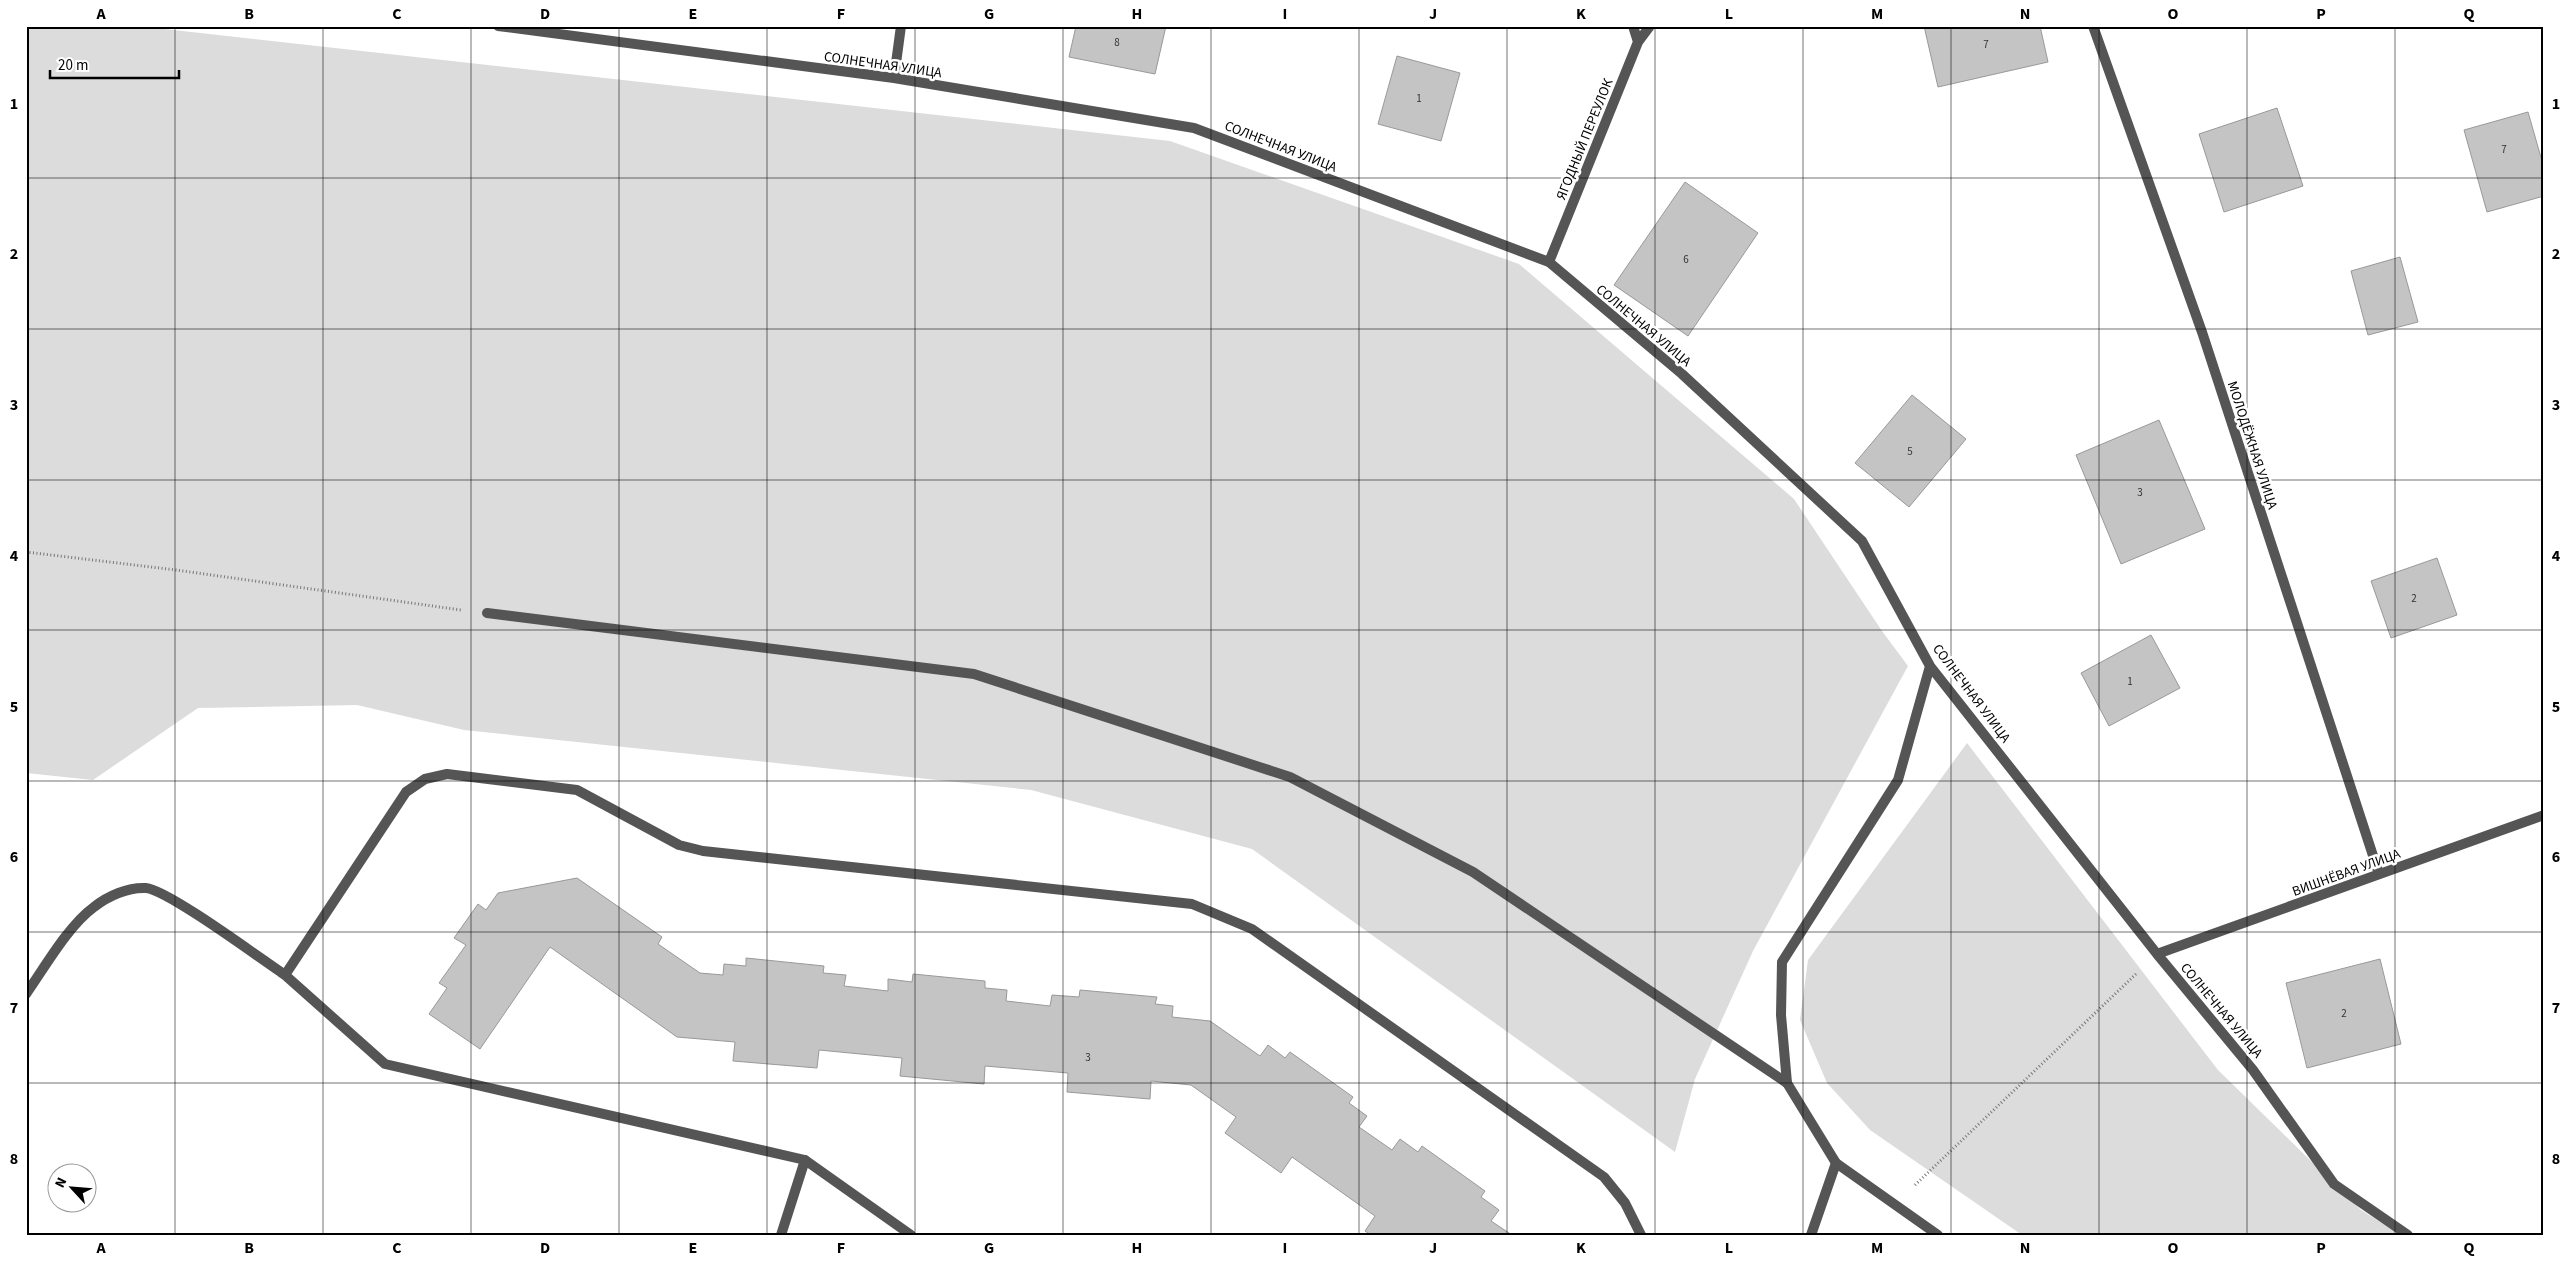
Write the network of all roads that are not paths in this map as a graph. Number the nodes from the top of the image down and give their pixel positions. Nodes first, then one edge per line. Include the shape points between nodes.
1 (498, 26) edge
2 (901, 26) edge
3 (1633, 26) edge
4 (1650, 26) edge
5 (2093, 26) edge
6 (1638, 42) junction
7 (894, 78) junction
8 (1549, 262) junction
9 (487, 613) road end
10 (1930, 666) junction
11 (2544, 815) edge
12 (2379, 874) junction
13 (2157, 954) junction
14 (285, 975) junction
15 (26, 994) edge
16 (1787, 1083) junction
17 (805, 1160) junction
18 (1836, 1163) junction
19 (781, 1235) edge
20 (911, 1235) edge
21 (1641, 1235) edge
22 (1811, 1235) edge
23 (1938, 1235) edge
24 (2408, 1235) edge

1 - 7 street, СОЛНЕЧНАЯ УЛИЦА
2 - 7 street
3 - 6 street
4 - 6 street, ЯГОДНЫЙ ПЕРЕУЛОК
5 - 12 street, МОЛОДЁЖНАЯ УЛИЦА via 2202,332
6 - 8 street, ЯГОДНЫЙ ПЕРЕУЛОК
7 - 8 street, СОЛНЕЧНАЯ УЛИЦА via 1194,128
8 - 10 street, СОЛНЕЧНАЯ УЛИЦА via 1682,374 1862,541
9 - 16 street via 974,674 1290,777 1473,872
10 - 13 street, СОЛНЕЧНАЯ УЛИЦА
10 - 16 street via 1898,780 1782,962 1781,1015
11 - 12 street, ВИШНЁВАЯ УЛИЦА
12 - 13 street, ВИШНЁВАЯ УЛИЦА
13 - 24 street, СОЛНЕЧНАЯ УЛИЦА via 2253,1070 2334,1184
14 - 15 street via 177,903 147,888 116,893 93,907 72,929
14 - 17 street via 385,1064
14 - 21 street via 406,792 425,779 447,774 577,790 679,845 704,851 1192,904 1252,929 1604,1177 1625,1203
16 - 18 street
17 - 19 street
17 - 20 street
18 - 22 street
18 - 23 street

